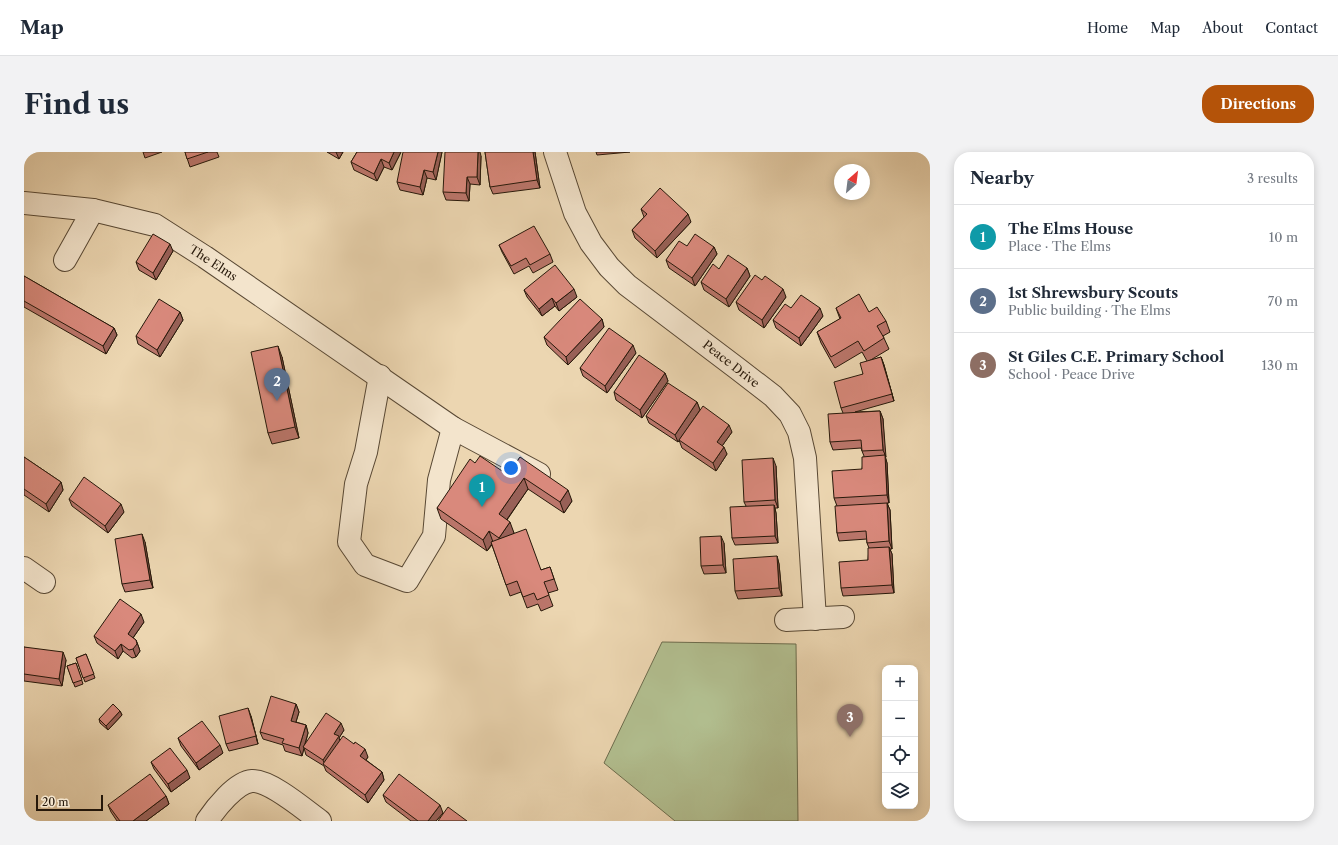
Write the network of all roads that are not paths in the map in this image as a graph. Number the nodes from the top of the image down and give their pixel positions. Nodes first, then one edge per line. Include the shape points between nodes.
1 (555, 152) edge
2 (24, 203) edge
3 (93, 210) junction
4 (65, 260) dead end
5 (380, 376) junction
6 (453, 428) junction
7 (539, 474) edge
8 (24, 568) edge
9 (44, 582) dead end
10 (844, 617) dead end
11 (815, 619) junction
12 (786, 620) dead end
13 (207, 821) edge
14 (320, 821) edge

1 - 11 street, Peace Drive via 576,212 591,243 609,267 627,286 773,396 790,414 805,458
2 - 3 street, The Elms
3 - 4 street
3 - 5 street, The Elms via 155,225
5 - 6 street, The Elms
5 - 6 street via 366,452 356,484 350,542 366,565 408,581 434,536 439,480
6 - 7 street, The Elms
8 - 9 street
10 - 11 street
11 - 12 street
13 - 14 street via 222,801 240,786 252,781 271,786

